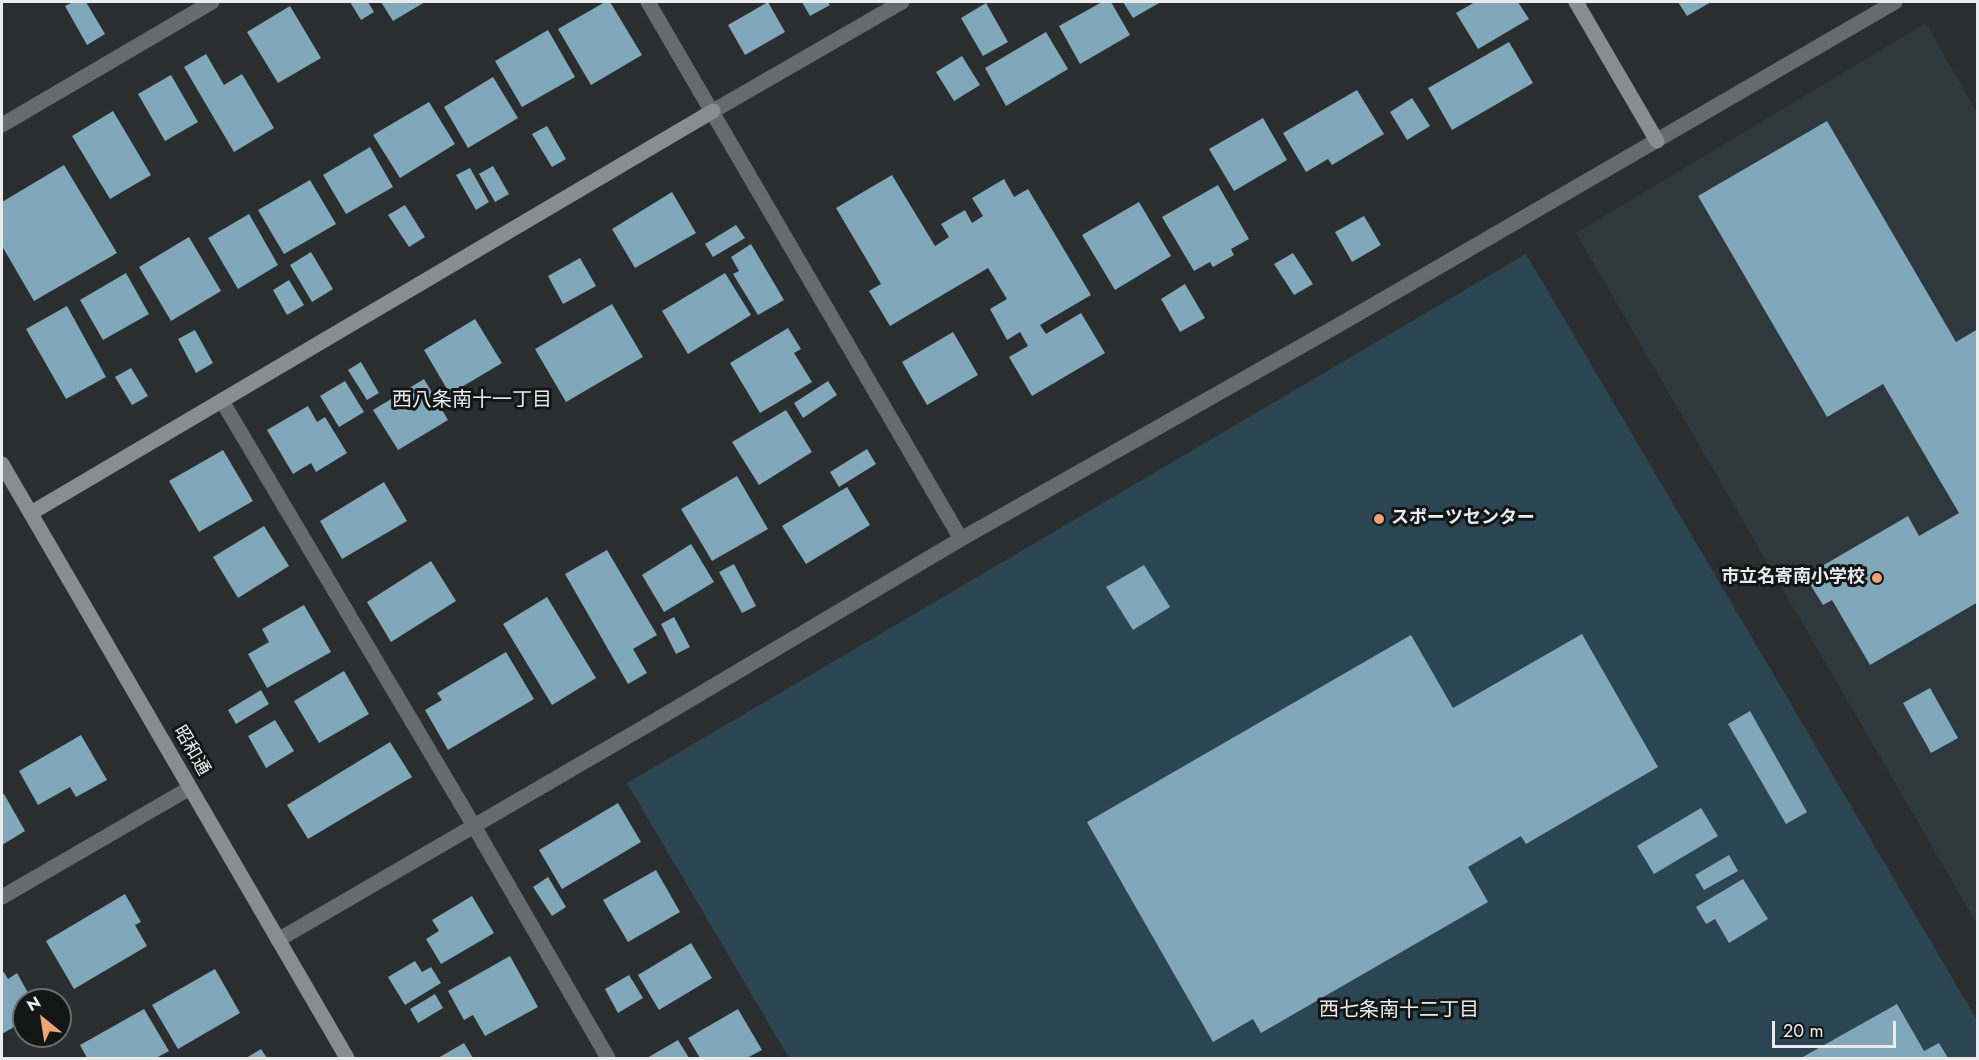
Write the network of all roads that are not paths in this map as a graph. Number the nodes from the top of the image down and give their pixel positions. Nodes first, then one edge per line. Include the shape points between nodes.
1 (213, 2) edge
2 (648, 2) edge
3 (902, 2) edge
4 (1576, 2) edge
5 (1894, 2) edge
6 (713, 111) junction
7 (2, 125) edge
8 (1657, 141) junction
9 (222, 401) junction
10 (2, 464) edge
11 (31, 513) junction
12 (961, 539) junction
13 (190, 788) junction
14 (474, 826) junction
15 (2, 897) edge
16 (278, 940) junction
17 (347, 1059) edge
18 (608, 1059) edge

1 - 7 street
2 - 6 street
3 - 6 street
4 - 8 street
5 - 8 street
6 - 9 street
6 - 12 street
8 - 12 street
9 - 11 street
9 - 14 street
10 - 11 street, 昭和通
11 - 13 street, 昭和通
12 - 14 street
13 - 15 street
13 - 16 street, 昭和通
14 - 16 street
14 - 18 street
16 - 17 street, 昭和通

